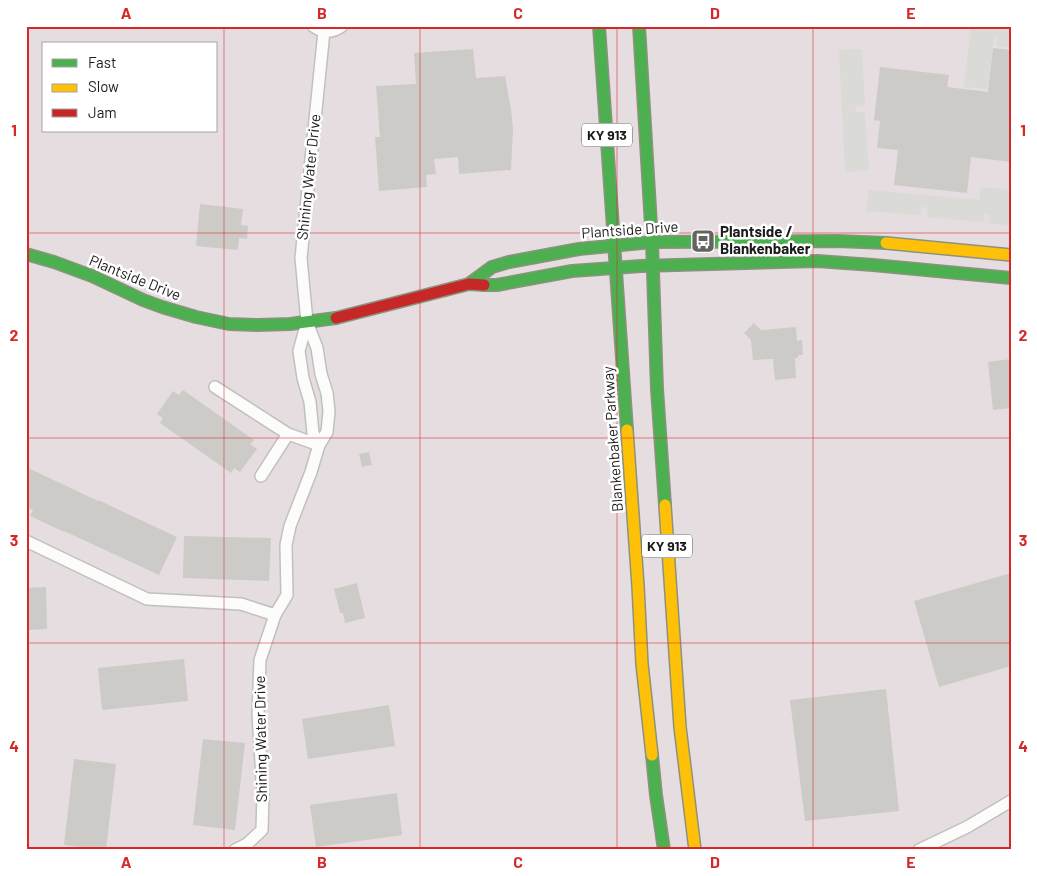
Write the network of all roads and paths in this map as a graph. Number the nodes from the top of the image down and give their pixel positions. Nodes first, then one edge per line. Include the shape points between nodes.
1 (313, 26) edge
2 (342, 26) edge
3 (599, 26) edge
4 (639, 26) edge
5 (324, 32) junction
6 (652, 242) junction
7 (614, 245) junction
8 (26, 254) edge
9 (1011, 254) edge
10 (953, 261) junction
11 (653, 266) junction
12 (616, 268) junction
13 (1011, 278) edge
14 (469, 284) junction
15 (307, 322) junction
16 (215, 387) dead end
17 (288, 434) junction
18 (319, 445) junction
19 (261, 476) dead end
20 (26, 541) edge
21 (275, 615) junction
22 (1011, 801) edge
23 (235, 850) edge
24 (664, 850) edge
25 (695, 850) edge
26 (919, 850) edge

1 - 5 street
2 - 5 street
3 - 7 main road, Blankenbaker Parkway / KY 913
4 - 6 main road, KY 913
5 - 15 street, Shining Water Drive via 301,258
6 - 7 main road, Plantside Drive
6 - 10 main road, Plantside Drive via 838,240 881,243
6 - 11 main road, KY 913
7 - 12 main road, Blankenbaker Parkway / KY 913
7 - 14 main road, Plantside Drive via 509,262 492,267
8 - 15 main road, Plantside Drive via 77,270 143,300 196,317 229,324
9 - 10 main road, Plantside Drive
10 - 11 main road, Plantside Drive via 873,265 817,261
10 - 13 main road, Plantside Drive
11 - 12 main road, Plantside Drive
11 - 25 main road, KY 913 via 670,594 680,727
12 - 14 main road, Plantside Drive via 572,270 497,285
12 - 24 main road, Blankenbaker Parkway / KY 913 via 642,664
14 - 15 main road, Plantside Drive via 335,318
15 - 18 street, Shining Water Drive via 298,351 310,402 313,434
15 - 18 street, Shining Water Drive via 317,348 329,411 327,432
16 - 17 street
17 - 18 street
17 - 19 street
18 - 21 street, Shining Water Drive via 290,526 286,545 288,595
20 - 21 street via 147,599 241,604
21 - 23 street, Shining Water Drive via 260,660 258,714 262,830
22 - 26 street

